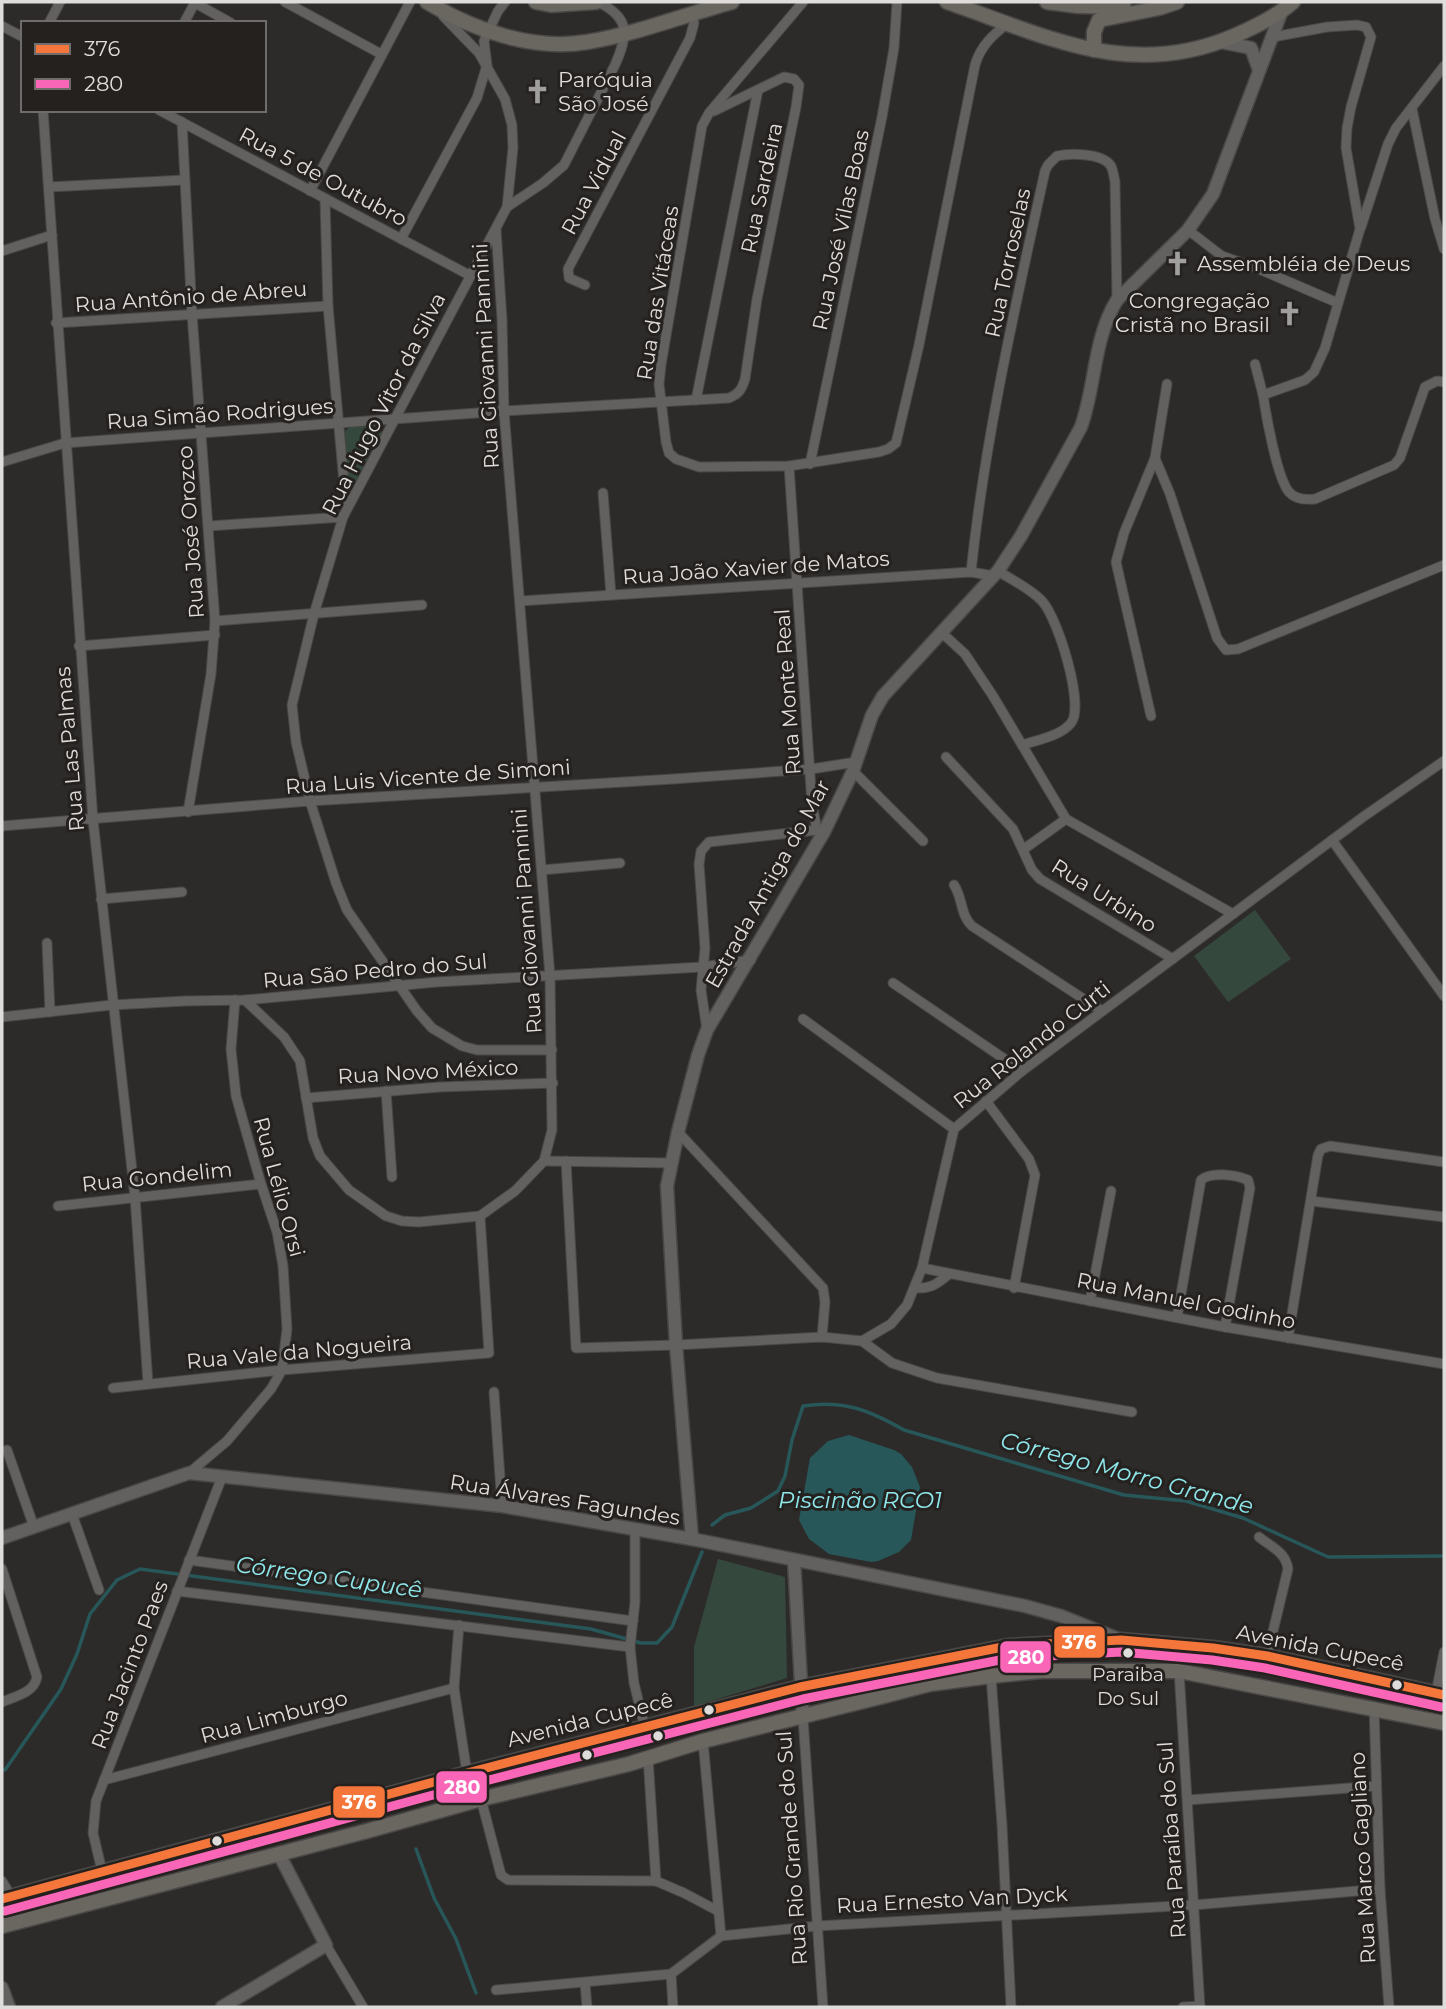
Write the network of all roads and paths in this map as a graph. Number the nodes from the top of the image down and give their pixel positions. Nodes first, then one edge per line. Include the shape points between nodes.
1 (60, 2) edge
2 (285, 2) edge
3 (410, 2) edge
4 (505, 2) edge
5 (597, 2) edge
6 (732, 2) edge
7 (803, 2) edge
8 (897, 2) edge
9 (947, 2) edge
10 (1047, 2) edge
11 (1153, 2) edge
12 (1177, 2) edge
13 (1293, 2) edge
14 (430, 3) edge
15 (547, 3) edge
16 (1278, 7) edge
17 (692, 13) junction
18 (50, 21) edge
19 (185, 21) edge
20 (227, 21) edge
21 (1008, 23) junction
22 (2, 26) edge
23 (488, 31) junction
24 (625, 33) junction
25 (21, 36) edge
26 (1273, 37) junction
27 (1221, 42) junction
28 (1094, 50) junction
29 (381, 54) junction
30 (487, 65) junction
31 (1444, 66) edge
32 (1259, 70) junction
33 (758, 90) junction
34 (1412, 109) junction
35 (43, 112) edge
36 (163, 112) edge
37 (709, 113) junction
38 (182, 122) junction
39 (184, 180) junction
40 (49, 187) junction
41 (310, 191) junction
42 (325, 200) junction
43 (507, 207) junction
44 (496, 229) junction
45 (1360, 229) junction
46 (1188, 230) junction
47 (52, 235) junction
48 (401, 239) junction
49 (1444, 248) edge
50 (2, 250) edge
51 (469, 275) junction
52 (585, 285) dead end
53 (1117, 300) junction
54 (1338, 303) junction
55 (328, 306) junction
56 (192, 314) junction
57 (56, 323) junction
58 (1255, 364) dead end
59 (1440, 381) edge
60 (1167, 384) dead end
61 (1263, 395) junction
62 (736, 396) joint
63 (696, 400) junction
64 (661, 401) junction
65 (504, 411) junction
66 (393, 420) junction
67 (340, 423) junction
68 (202, 433) junction
69 (65, 443) junction
70 (1155, 458) junction
71 (2, 462) edge
72 (810, 464) junction
73 (789, 466) junction
74 (603, 493) dead end
75 (345, 512) junction
76 (209, 526) junction
77 (1444, 565) edge
78 (971, 572) junction
79 (996, 573) junction
80 (797, 584) junction
81 (611, 595) junction
82 (520, 601) junction
83 (422, 605) dead end
84 (314, 614) junction
85 (215, 621) junction
86 (941, 632) junction
87 (215, 635) junction
88 (79, 646) junction
89 (1151, 716) dead end
90 (1022, 745) junction
91 (946, 757) dead end
92 (1444, 761) edge
93 (855, 766) junction
94 (811, 769) junction
95 (536, 788) junction
96 (310, 802) junction
97 (188, 812) junction
98 (93, 820) junction
99 (1068, 820) junction
100 (2, 826) edge
101 (821, 831) junction
102 (1332, 840) junction
103 (923, 841) dead end
104 (1025, 853) junction
105 (620, 863) dead end
106 (542, 870) junction
107 (954, 885) dead end
108 (182, 892) dead end
109 (101, 899) junction
110 (1233, 914) junction
111 (47, 943) dead end
112 (1173, 959) junction
113 (751, 960) junction
114 (702, 967) junction
115 (550, 976) junction
116 (893, 984) dead end
117 (402, 987) junction
118 (1444, 996) edge
119 (240, 1000) junction
120 (112, 1005) junction
121 (1102, 1011) junction
122 (50, 1012) junction
123 (2, 1017) edge
124 (803, 1019) dead end
125 (707, 1030) junction
126 (552, 1050) junction
127 (1022, 1071) junction
128 (553, 1083) junction
129 (386, 1091) junction
130 (306, 1098) junction
131 (986, 1101) junction
132 (954, 1129) junction
133 (678, 1132) junction
134 (544, 1161) junction
135 (566, 1161) junction
136 (1444, 1162) edge
137 (670, 1163) junction
138 (393, 1177) dead end
139 (261, 1184) junction
140 (1111, 1191) dead end
141 (135, 1197) junction
142 (1311, 1201) junction
143 (58, 1206) dead end
144 (480, 1216) junction
145 (1444, 1217) edge
146 (922, 1268) junction
147 (949, 1274) junction
148 (915, 1288) junction
149 (1014, 1288) junction
150 (1090, 1301) junction
151 (1177, 1317) junction
152 (1224, 1328) junction
153 (821, 1337) junction
154 (1288, 1338) junction
155 (862, 1341) junction
156 (676, 1345) junction
157 (1444, 1364) edge
158 (282, 1370) junction
159 (148, 1383) junction
160 (113, 1388) dead end
161 (494, 1392) dead end
162 (1132, 1412) dead end
163 (7, 1450) dead end
164 (189, 1473) junction
165 (222, 1477) junction
166 (502, 1506) junction
167 (72, 1514) junction
168 (34, 1527) junction
169 (635, 1529) junction
170 (1259, 1536) dead end
171 (2, 1538) edge
172 (692, 1539) junction
173 (794, 1560) junction
174 (188, 1562) junction
175 (2, 1569) edge
176 (178, 1589) junction
177 (99, 1590) dead end
178 (633, 1623) junction
179 (459, 1625) junction
180 (1121, 1640) junction
181 (630, 1645) junction
182 (986, 1649) junction
183 (1444, 1652) edge
184 (1267, 1657) junction
185 (1179, 1671) junction
186 (991, 1676) junction
187 (800, 1687) junction
188 (454, 1688) junction
189 (1440, 1694) edge
190 (2, 1702) edge
191 (1374, 1707) junction
192 (803, 1718) junction
193 (1443, 1724) edge
194 (645, 1728) junction
195 (704, 1741) junction
196 (649, 1757) junction
197 (467, 1773) junction
198 (104, 1780) junction
199 (1376, 1786) junction
200 (481, 1799) junction
201 (1188, 1800) junction
202 (279, 1854) junction
203 (102, 1871) junction
204 (2, 1881) edge
205 (656, 1881) junction
206 (1380, 1889) junction
207 (6, 1897) edge
208 (1194, 1905) junction
209 (718, 1911) junction
210 (1008, 1913) junction
211 (2, 1926) edge
212 (817, 1926) junction
213 (721, 1936) junction
214 (327, 1945) junction
215 (671, 1973) junction
216 (585, 1983) junction
217 (2, 1988) edge
218 (496, 1990) dead end
219 (9, 2007) edge
220 (222, 2007) edge
221 (363, 2007) edge
222 (587, 2007) edge
223 (673, 2007) edge
224 (823, 2007) edge
225 (1011, 2007) edge
226 (1183, 2007) edge
227 (1200, 2007) edge
228 (1389, 2007) edge

1 - 18 street
2 - 29 street
3 - 29 street
4 - 23 street, Rua Hugo Vitor da Silva
5 - 15 main road
5 - 24 street via 620,16
6 - 17 main road
7 - 37 street, Rua das Vitáceas
8 - 72 street, Rua José Vilas Boas via 882,117
9 - 21 main road
10 - 11 main road via 1102,8
12 - 28 main road via 1099,20
13 - 16 main road
14 - 23 main road
14 - 30 street, Rua Hugo Vitor da Silva
16 - 26 street, Estrada Antiga do Mar
16 - 27 main road
17 - 24 main road
17 - 52 street, Rua Vidual via 690,38 568,269 569,278
19 - 20 street via 197,4
21 - 28 main road
21 - 72 street, Rua das Vitáceas via 987,41 975,65 898,439 879,452
22 - 25 street
23 - 24 main road via 543,43 587,42
23 - 30 street, Rua Hugo Vitor da Silva via 483,45
24 - 43 street via 615,65 564,165
26 - 32 street, Estrada Antiga do Mar
26 - 45 street via 1344,25 1369,31 1371,43 1351,107 1346,148
27 - 28 main road via 1173,55 1144,57
27 - 32 street via 1251,48
29 - 41 street
30 - 43 street, Rua Hugo Vitor da Silva via 505,99 512,125
30 - 48 street via 477,98
31 - 34 street
32 - 46 street, Estrada Antiga do Mar via 1213,194
33 - 37 street, Rua Sardeira
33 - 62 street, Rua Sardeira via 788,76 799,85 745,379
33 - 63 street
34 - 45 street via 1388,144
34 - 49 street
35 - 40 street, Rua Las Palmas
36 - 38 street, Rua 5 de Outubro
37 - 64 street, Rua das Vitáceas via 702,126 666,325
38 - 39 street, Rua José Orozco
38 - 41 street, Rua 5 de Outubro
39 - 40 street
39 - 56 street, Rua José Orozco
40 - 47 street, Rua Las Palmas
41 - 42 street, Rua 5 de Outubro
42 - 48 street, Rua 5 de Outubro
42 - 55 street
43 - 44 street, Rua Hugo Vitor da Silva
44 - 51 street, Rua Hugo Vitor da Silva
44 - 65 street, Rua Giovanni Pannini
45 - 54 street
46 - 53 street, Estrada Antiga do Mar
46 - 54 street via 1222,256
47 - 50 street
47 - 57 street, Rua Las Palmas
48 - 51 street, Rua 5 de Outubro
51 - 66 street, Rua Hugo Vitor da Silva
53 - 78 street, Rua Torroselas via 1112,168 1096,157 1057,156 1045,171 1023,270
53 - 79 street, Estrada Antiga do Mar via 1102,332 1081,426
54 - 61 street via 1314,372 1305,380
55 - 56 street, Rua Antônio de Abreu
55 - 67 street
56 - 57 street, Rua Antônio de Abreu
56 - 68 street, Rua José Orozco
57 - 69 street, Rua Las Palmas
58 - 61 street
59 - 61 street via 1430,383 1421,394 1398,462 1306,500 1290,494 1284,483
60 - 70 street
62 - 63 street, Rua Simão Rodrigues
63 - 64 street, Rua Simão Rodrigues
64 - 65 street, Rua Simão Rodrigues
64 - 73 street, Rua das Vitáceas via 666,442 676,459 699,467
65 - 66 street, Rua Simão Rodrigues
65 - 82 street, Rua Giovanni Pannini
66 - 67 street, Rua Simão Rodrigues
66 - 75 street, Rua Hugo Vitor da Silva
67 - 68 street, Rua Simão Rodrigues
67 - 75 street
68 - 69 street, Rua Simão Rodrigues
68 - 76 street, Rua José Orozco
69 - 71 street, Rua Simão Rodrigues
69 - 88 street, Rua Las Palmas
70 - 77 street via 1217,638 1226,650
70 - 89 street via 1116,562
72 - 73 street, Rua das Vitáceas
73 - 80 street, Rua Monte Real
74 - 81 street
75 - 76 street
75 - 84 street, Rua Hugo Vitor da Silva
76 - 85 street, Rua José Orozco
78 - 79 street, Rua João Xavier de Matos
78 - 80 street, Rua João Xavier de Matos
79 - 86 street, Estrada Antiga do Mar
79 - 90 street via 1043,601 1051,613 1069,664 1076,710 1065,730
80 - 81 street, Rua João Xavier de Matos
80 - 94 street, Rua Monte Real
81 - 82 street, Rua João Xavier de Matos
82 - 95 street, Rua Giovanni Pannini
83 - 84 street
84 - 85 street
84 - 96 street, Rua Hugo Vitor da Silva via 292,705
85 - 87 street, Rua José Orozco
86 - 90 street via 965,654
86 - 93 street, Estrada Antiga do Mar via 883,696
87 - 88 street
87 - 97 street, Rua José Orozco
88 - 98 street, Rua Las Palmas
90 - 99 street
91 - 104 street, Rua Urbino via 1013,829
92 - 102 street, Rua Rolando Curti
93 - 94 street, Rua Luis Vicente de Simoni
93 - 101 street, Estrada Antiga do Mar
93 - 103 street
94 - 95 street, Rua Luis Vicente de Simoni
94 - 101 street, Rua Monte Real via 813,811
95 - 96 street, Rua Luis Vicente de Simoni
95 - 106 street, Rua Giovanni Pannini
96 - 97 street, Rua Luis Vicente de Simoni
96 - 117 street, Rua Hugo Vitor da Silva via 347,911
97 - 98 street, Rua Luis Vicente de Simoni
98 - 100 street, Rua Luis Vicente de Simoni
98 - 109 street, Rua Las Palmas
99 - 104 street
99 - 110 street
101 - 113 street, Estrada Antiga do Mar
101 - 114 street via 709,842 701,851
102 - 110 street, Rua Rolando Curti
102 - 118 street
104 - 112 street, Rua Urbino via 1040,880
105 - 106 street
106 - 115 street, Rua Giovanni Pannini
107 - 121 street via 967,922
108 - 109 street
109 - 120 street, Rua Las Palmas
110 - 112 street, Rua Rolando Curti
111 - 122 street
112 - 121 street, Rua Rolando Curti
113 - 114 street, Rua São Pedro do Sul
113 - 125 street, Estrada Antiga do Mar
114 - 115 street, Rua São Pedro do Sul
114 - 125 street
115 - 117 street, Rua São Pedro do Sul
115 - 126 street, Rua Giovanni Pannini
116 - 127 street
117 - 119 street, Rua São Pedro do Sul
117 - 126 street, Rua Hugo Vitor da Silva via 432,1028 462,1046
119 - 120 street, Rua São Pedro do Sul
119 - 130 street via 294,1049
119 - 139 street, Rua Lélio Orsi via 231,1049 236,1096
120 - 122 street, Rua São Pedro do Sul
120 - 141 street, Rua Las Palmas
121 - 127 street, Rua Rolando Curti
122 - 123 street, Rua São Pedro do Sul
124 - 132 street
125 - 133 street, Estrada Antiga do Mar
126 - 128 street, Rua Giovanni Pannini
127 - 131 street, Rua Rolando Curti
128 - 129 street, Rua Novo México
128 - 134 street, Rua Giovanni Pannini via 552,1130
129 - 130 street, Rua Novo México
129 - 138 street
130 - 144 street via 320,1156 349,1190 369,1205 402,1221
131 - 132 street, Rua Rolando Curti
131 - 149 street via 1035,1175
132 - 146 street, Rua Rolando Curti
133 - 137 street, Estrada Antiga do Mar
133 - 153 street via 822,1288
134 - 135 street
134 - 144 street via 515,1191
135 - 137 street
135 - 156 street via 576,1348
136 - 142 street via 1325,1146 1318,1155
137 - 156 street, Estrada Antiga do Mar via 667,1205
139 - 141 street, Rua Gondelim
139 - 158 street, Rua Lélio Orsi via 283,1266 286,1329
140 - 150 street
141 - 143 street, Rua Gondelim
141 - 159 street, Rua Las Palmas
142 - 145 street
142 - 154 street
144 - 158 street, Rua Vale da Nogueira via 489,1353
146 - 147 street, Rua Manuel Godinho
146 - 148 street, Rua Rolando Curti
147 - 148 street via 928,1289
147 - 149 street, Rua Manuel Godinho
148 - 155 street, Rua Rolando Curti via 891,1324
149 - 150 street, Rua Manuel Godinho
150 - 151 street, Rua Manuel Godinho
151 - 152 street, Rua Manuel Godinho
151 - 152 street via 1202,1180 1209,1175 1240,1177 1248,1180 1250,1188
152 - 154 street, Rua Manuel Godinho
153 - 155 street
153 - 156 street
154 - 157 street, Rua Manuel Godinho
155 - 162 street via 892,1363 937,1378
156 - 172 street, Estrada Antiga do Mar
158 - 159 street, Rua Vale da Nogueira
158 - 164 street, Rua Lélio Orsi via 257,1409
159 - 160 street, Rua Vale da Nogueira
161 - 166 street
163 - 168 street
164 - 165 street, Rua Álvares Fagundes
164 - 167 street, Rua Álvares Fagundes
165 - 166 street, Rua Álvares Fagundes
165 - 174 street, Rua Jacinto Paes
166 - 169 street, Rua Álvares Fagundes
167 - 168 street, Rua Álvares Fagundes
167 - 177 street
168 - 171 street, Rua Álvares Fagundes
169 - 172 street, Rua Álvares Fagundes
169 - 178 street
170 - 184 street via 1282,1554 1288,1569
172 - 173 street, Rua Álvares Fagundes
173 - 180 street, Rua Álvares Fagundes via 1025,1606
173 - 187 street, Rua Rio Grande do Sul
174 - 176 street, Rua Jacinto Paes
174 - 178 street
175 - 190 street via 37,1677 30,1690
176 - 179 street
176 - 198 street, Rua Jacinto Paes
178 - 181 street
179 - 181 street
179 - 188 street
180 - 182 main road, Avenida Cupecê
180 - 184 main road, Avenida Cupecê
181 - 194 street
182 - 186 street
182 - 187 main road, Avenida Cupecê
183 - 189 street
184 - 189 main road, Avenida Cupecê
185 - 186 main road via 1041,1671
185 - 191 main road
185 - 201 street, Rua Paraíba do Sul
186 - 192 main road via 930,1684
186 - 210 street
187 - 192 street, Rua Rio Grande do Sul
187 - 194 main road, Avenida Cupecê
188 - 197 street
188 - 198 street, Rua Limburgo
191 - 193 main road
191 - 199 street, Rua Marco Gagliano
192 - 195 main road
192 - 212 street, Rua Rio Grande do Sul
194 - 197 main road, Avenida Cupecê
195 - 196 main road
195 - 209 street
196 - 200 main road
196 - 205 street
197 - 203 main road, Avenida Cupecê
198 - 203 street, Rua Jacinto Paes via 96,1801 93,1833
199 - 201 street
199 - 206 street, Rua Marco Gagliano
200 - 202 main road
200 - 205 street via 501,1875 508,1880
201 - 208 street, Rua Paraíba do Sul
202 - 211 main road
202 - 214 street
203 - 207 main road, Avenida Cupecê
204 - 207 street
205 - 209 street
206 - 208 street, Rua Ernesto Van Dyck
206 - 228 street, Rua Marco Gagliano
208 - 210 street, Rua Ernesto Van Dyck
208 - 227 street, Rua Paraíba do Sul
209 - 213 street
210 - 212 street, Rua Ernesto Van Dyck
210 - 225 street
212 - 213 street, Rua Ernesto Van Dyck
212 - 224 street, Rua Rio Grande do Sul
213 - 215 street
214 - 220 street
214 - 221 street
215 - 216 street
215 - 223 street
216 - 218 street
216 - 222 street
217 - 219 street
226 - 227 street

